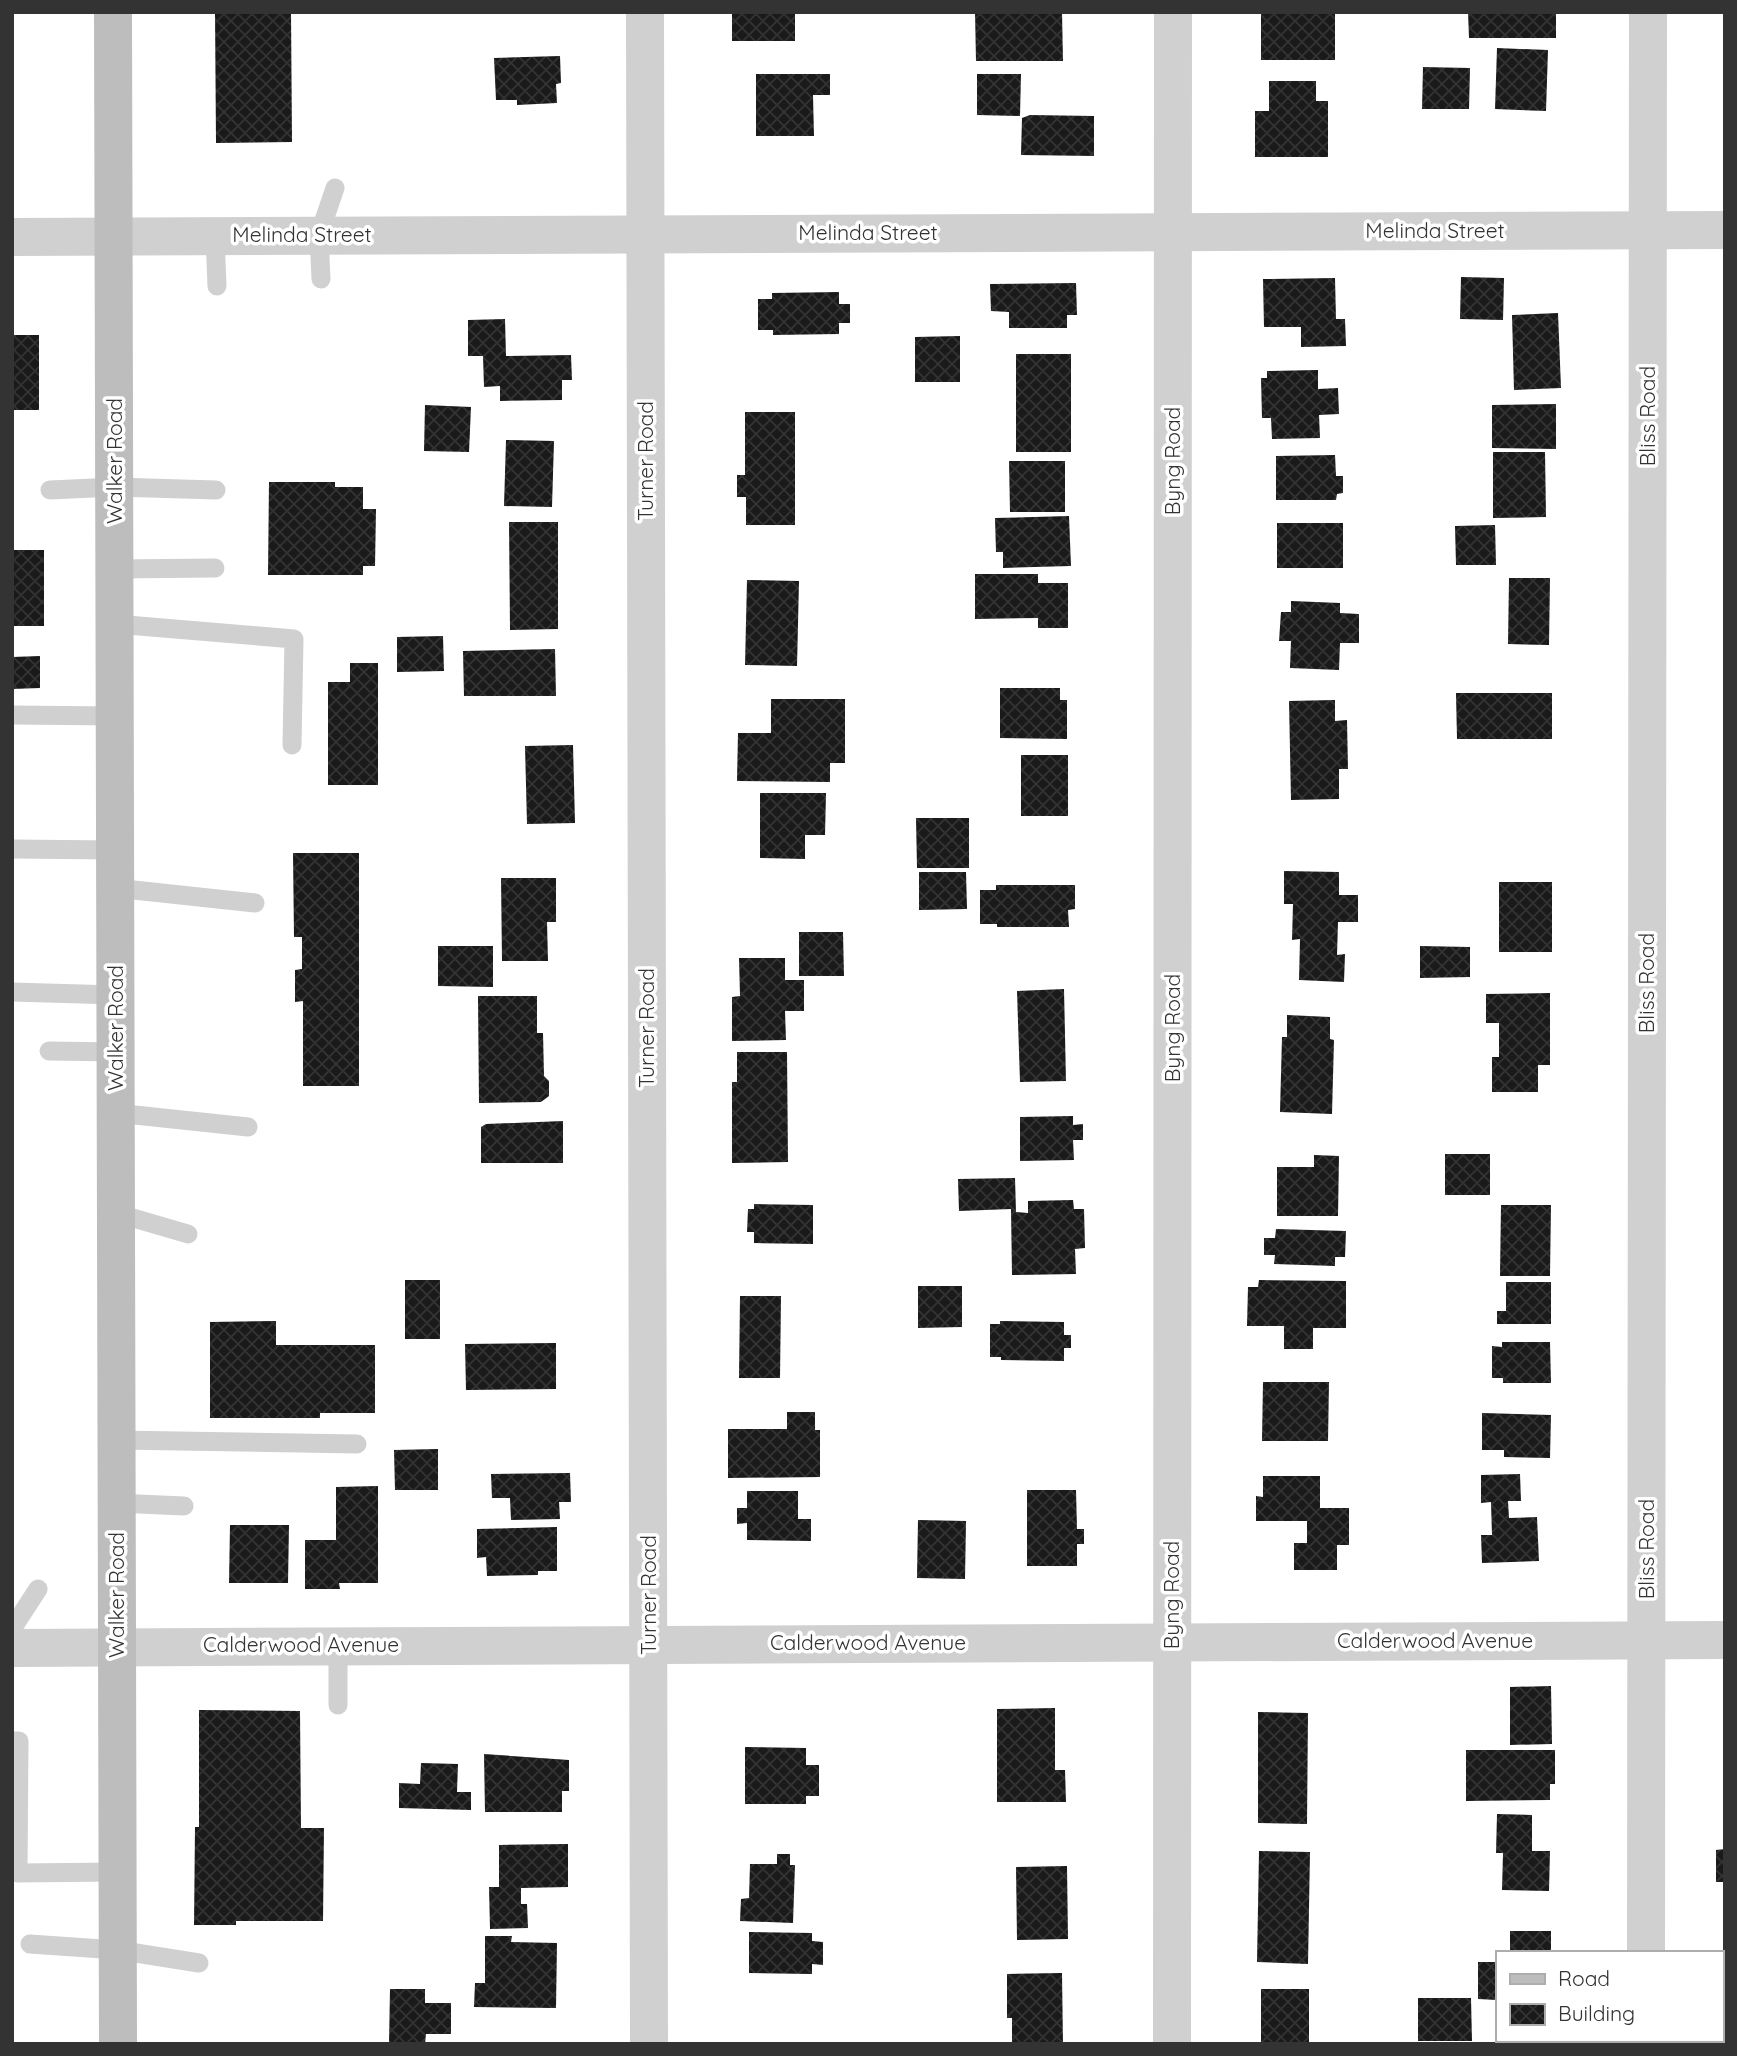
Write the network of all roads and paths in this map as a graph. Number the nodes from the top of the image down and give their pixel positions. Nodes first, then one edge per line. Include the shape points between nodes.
1 (113, 12) edge
2 (645, 12) edge
3 (1173, 12) edge
4 (1648, 12) edge
5 (335, 188) dead end
6 (1648, 230) junction
7 (1725, 230) edge
8 (1173, 232) junction
9 (646, 234) junction
10 (319, 235) junction
11 (115, 236) junction
12 (215, 236) junction
13 (12, 237) edge
14 (321, 279) dead end
15 (217, 286) dead end
16 (115, 487) junction
17 (50, 490) dead end
18 (216, 490) dead end
19 (215, 568) dead end
20 (115, 569) junction
21 (115, 624) junction
22 (12, 715) edge
23 (115, 716) junction
24 (292, 745) dead end
25 (12, 849) edge
26 (116, 850) junction
27 (116, 888) junction
28 (255, 903) dead end
29 (12, 992) edge
30 (116, 995) junction
31 (49, 1051) dead end
32 (116, 1052) junction
33 (116, 1114) junction
34 (248, 1127) dead end
35 (116, 1213) junction
36 (188, 1234) dead end
37 (117, 1440) junction
38 (357, 1444) dead end
39 (116, 1503) junction
40 (184, 1506) dead end
41 (38, 1588) dead end
42 (12, 1629) edge
43 (1647, 1640) junction
44 (1725, 1640) edge
45 (1172, 1642) junction
46 (649, 1644) junction
47 (338, 1645) junction
48 (117, 1646) junction
49 (12, 1648) edge
50 (338, 1705) dead end
51 (12, 1741) edge
52 (117, 1872) junction
53 (30, 1944) dead end
54 (117, 1950) junction
55 (1646, 1951) edge
56 (199, 1963) dead end
57 (118, 2044) edge
58 (649, 2044) edge
59 (1172, 2044) edge

1 - 11 main road, Walker Road
2 - 9 street, Turner Road
3 - 8 street, Byng Road
4 - 6 street, Bliss Road
5 - 10 lane
6 - 7 street, Melinda Street
6 - 8 street, Melinda Street
6 - 43 street, Bliss Road
8 - 9 street, Melinda Street
8 - 45 street, Byng Road
9 - 10 street, Melinda Street
9 - 46 street, Turner Road
10 - 12 street, Melinda Street
10 - 14 lane
11 - 12 street, Melinda Street
11 - 13 street, Melinda Street
11 - 16 main road, Walker Road
12 - 15 lane
16 - 17 lane
16 - 18 lane
16 - 20 main road, Walker Road
19 - 20 lane
20 - 21 main road, Walker Road
21 - 23 main road, Walker Road
21 - 24 lane via 295,639
22 - 23 lane
23 - 26 main road, Walker Road
25 - 26 lane
26 - 27 main road, Walker Road
27 - 28 lane
27 - 30 main road, Walker Road
29 - 30 lane
30 - 32 main road, Walker Road
31 - 32 lane
32 - 33 main road, Walker Road
33 - 34 lane
33 - 35 main road, Walker Road
35 - 36 lane
35 - 37 main road, Walker Road
37 - 38 lane
37 - 39 main road, Walker Road
39 - 40 lane
39 - 48 main road, Walker Road
41 - 42 lane
43 - 44 street, Calderwood Avenue
43 - 45 street, Calderwood Avenue
43 - 55 street, Bliss Road
45 - 46 street, Calderwood Avenue
45 - 59 street, Byng Road
46 - 47 street, Calderwood Avenue
46 - 58 street, Turner Road
47 - 48 street, Calderwood Avenue
47 - 50 lane
48 - 49 street, Calderwood Avenue
48 - 52 main road, Walker Road
51 - 52 lane via 19,1741 18,1873
52 - 54 main road, Walker Road
53 - 54 lane
54 - 56 lane
54 - 57 main road, Walker Road

